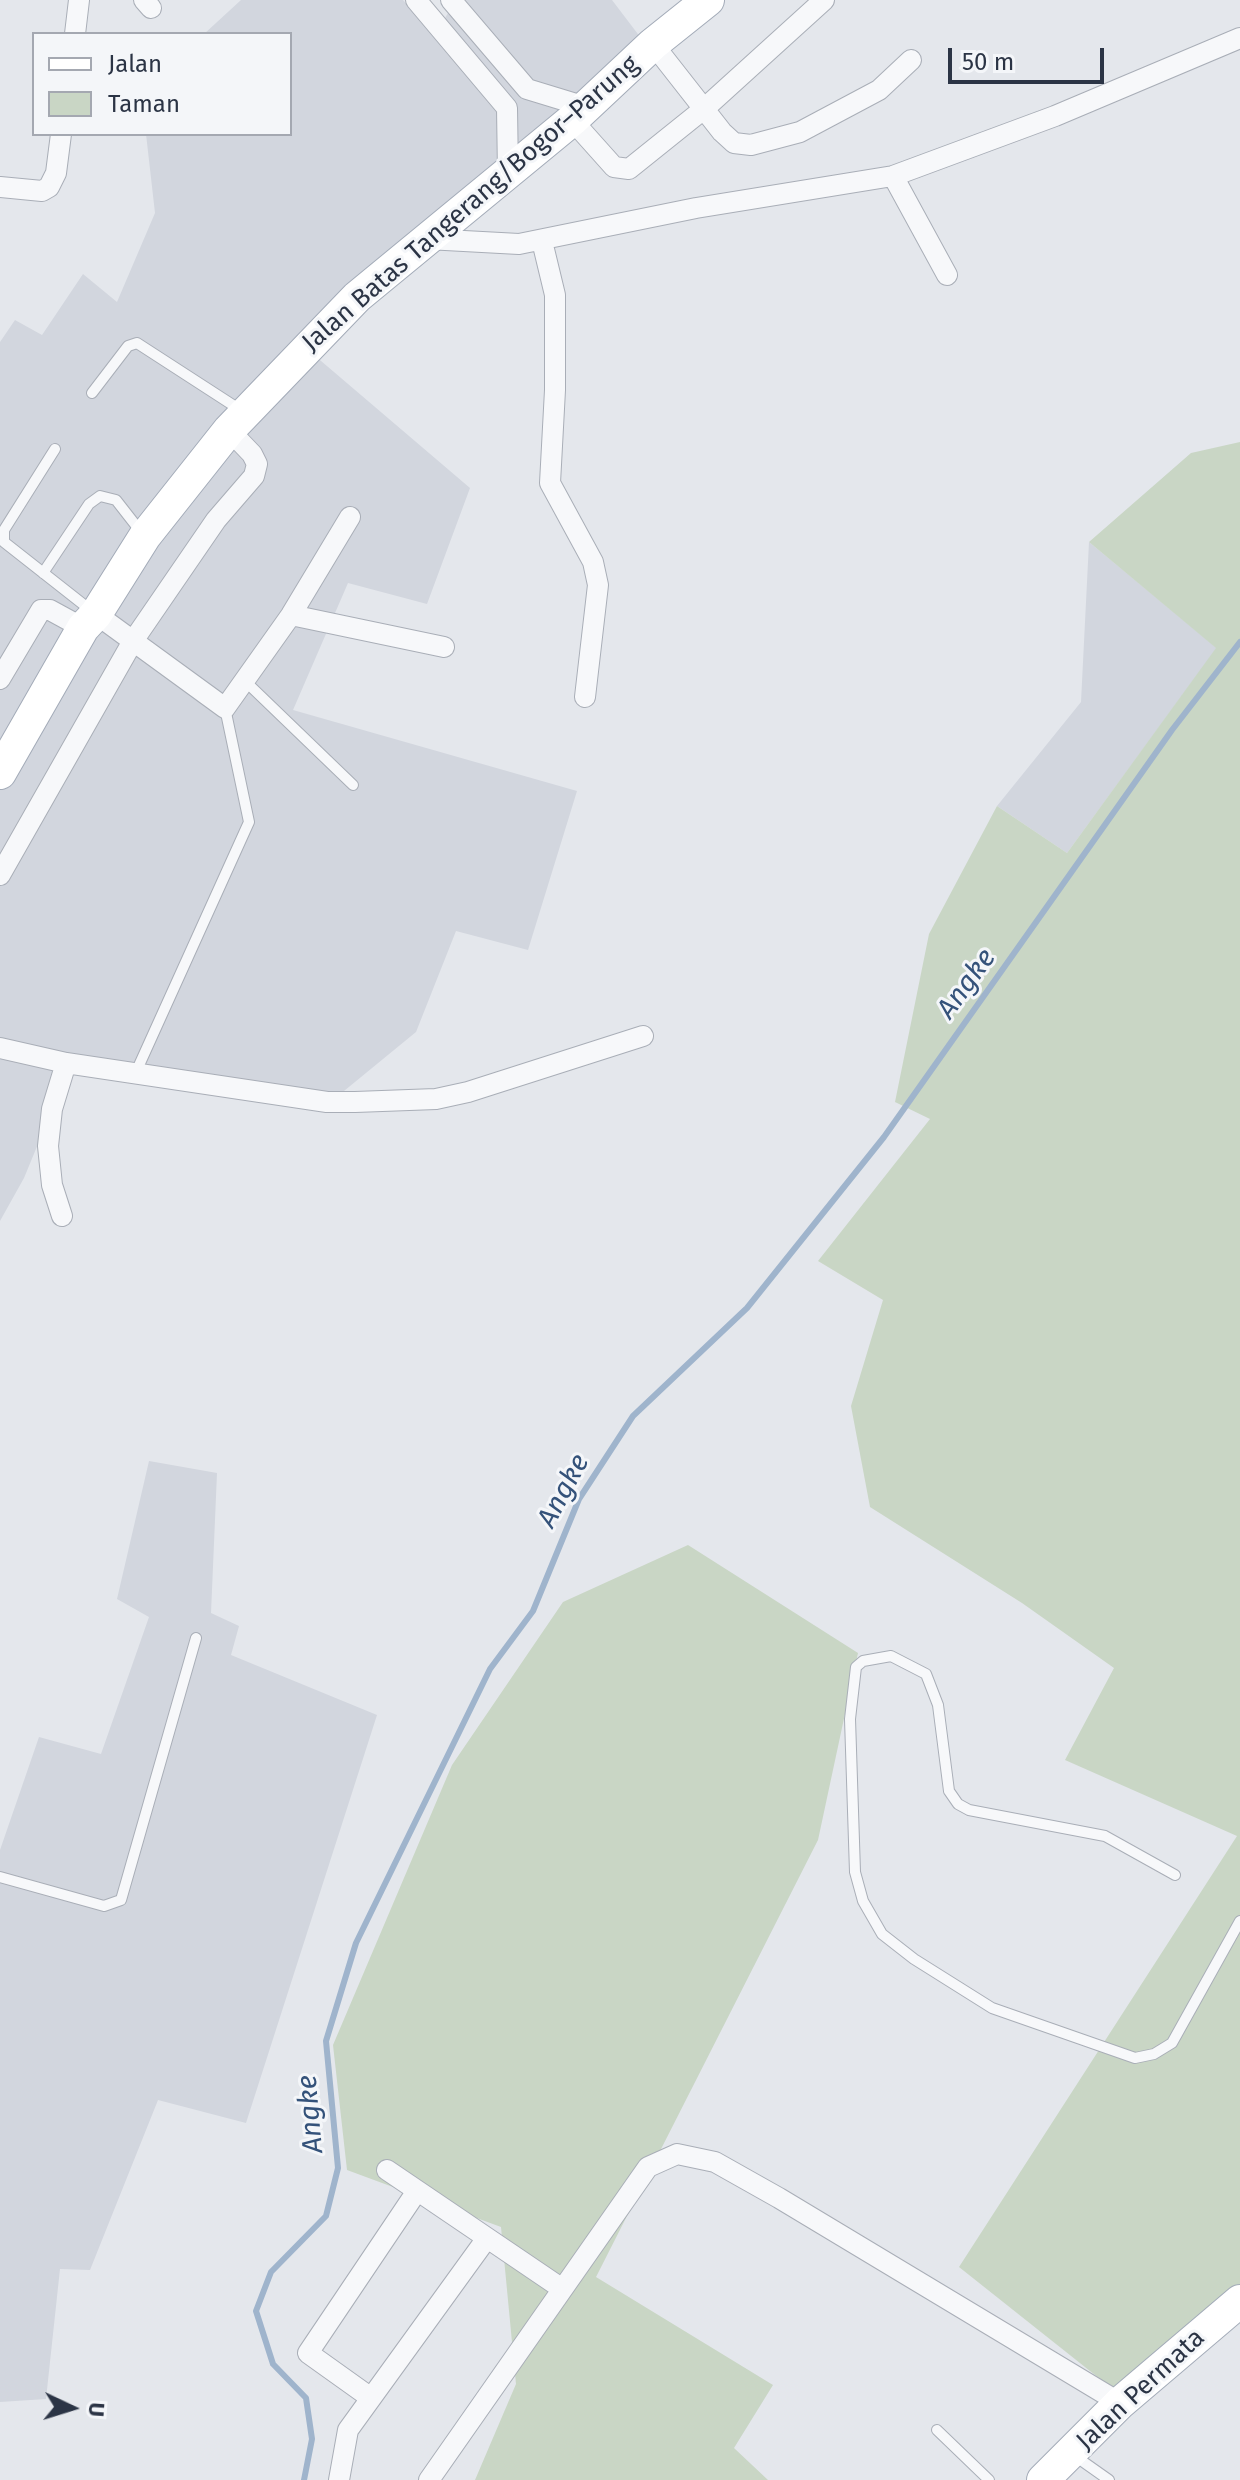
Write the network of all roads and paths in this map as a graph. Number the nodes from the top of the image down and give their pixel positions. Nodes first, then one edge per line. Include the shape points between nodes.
1 (79, 0) edge
2 (416, 0) edge
3 (451, 0) edge
4 (708, 0) edge
5 (824, 0) edge
6 (75, 32) edge
7 (1240, 38) edge
8 (653, 44) junction
9 (911, 60) dead end
10 (527, 89) junction
11 (507, 108) junction
12 (705, 108) junction
13 (579, 114) junction
14 (61, 136) edge
15 (508, 173) junction
16 (893, 176) junction
17 (3, 191) edge
18 (427, 239) junction
19 (542, 241) junction
20 (947, 275) dead end
21 (92, 393) dead end
22 (238, 422) junction
23 (55, 449) dead end
24 (350, 517) dead end
25 (145, 536) junction
26 (43, 573) junction
27 (291, 615) junction
28 (89, 621) junction
29 (133, 641) junction
30 (444, 647) dead end
31 (0, 679) edge
32 (244, 680) junction
33 (585, 697) dead end
34 (225, 708) junction
35 (0, 773) edge
36 (353, 785) dead end
37 (0, 875) edge
38 (643, 1036) dead end
39 (0, 1048) edge
40 (66, 1063) junction
41 (136, 1072) junction
42 (62, 1216) dead end
43 (196, 1638) dead end
44 (1175, 1875) dead end
45 (0, 1877) edge
46 (1240, 1921) edge
47 (387, 2170) dead end
48 (417, 2191) junction
49 (487, 2238) junction
50 (561, 2288) junction
51 (1240, 2301) edge
52 (371, 2398) junction
53 (1120, 2403) junction
54 (937, 2430) dead end
55 (1072, 2453) junction
56 (339, 2480) edge
57 (429, 2480) edge
58 (989, 2480) edge
59 (1043, 2480) edge
60 (1109, 2480) edge

1 - 6 street
2 - 11 street
3 - 10 street
4 - 8 main road, Jalan Batas Tangerang/Bogor–Parung
5 - 12 street
7 - 16 street via 1055,116
8 - 12 street
8 - 13 main road, Jalan Batas Tangerang/Bogor–Parung
9 - 12 street via 879,90 776,141 734,143
10 - 11 street
10 - 13 street
11 - 15 street
12 - 13 street via 629,169 614,167
13 - 15 main road, Jalan Batas Tangerang/Bogor–Parung
14 - 17 street via 49,187
15 - 18 main road, Jalan Batas Tangerang/Bogor–Parung
16 - 19 street via 696,208
16 - 20 street
18 - 19 street
18 - 22 main road, Jalan Batas Tangerang/Bogor–Parung via 328,326
19 - 33 street via 555,295 550,483 593,562 598,585
21 - 22 lane via 128,346 137,343
22 - 25 main road, Jalan Batas Tangerang/Bogor–Parung
22 - 29 street via 257,464 254,476 216,520
23 - 26 lane via 4,530 4,542
24 - 27 street
25 - 26 lane via 116,500 100,496 89,504
25 - 28 main road, Jalan Batas Tangerang/Bogor–Parung
26 - 28 lane
27 - 30 street
27 - 32 street
28 - 29 street
28 - 31 street via 50,610 38,612
28 - 35 main road, Jalan Batas Tangerang/Bogor–Parung
29 - 34 street
29 - 37 street
32 - 34 street
32 - 36 lane
34 - 41 lane via 249,822
38 - 41 street via 436,1099 327,1102
39 - 40 street
40 - 41 street
40 - 42 street via 48,1146
43 - 45 lane via 121,1900 104,1906
44 - 46 lane via 1105,1836 958,1804 949,1791 938,1705 926,1674 891,1656 856,1667 850,1719 855,1872 863,1901 882,1934 914,1959 992,2008 1135,2058 1172,2043
47 - 48 street
48 - 49 street
48 - 52 street via 308,2353
49 - 50 street
49 - 52 street
50 - 53 street via 648,2167 667,2156 693,2155 779,2198
50 - 57 street
51 - 53 main road, Jalan Permata
52 - 56 street via 348,2430
53 - 55 main road, Jalan Permata
54 - 58 lane
55 - 59 main road, Jalan Permata
55 - 60 lane

